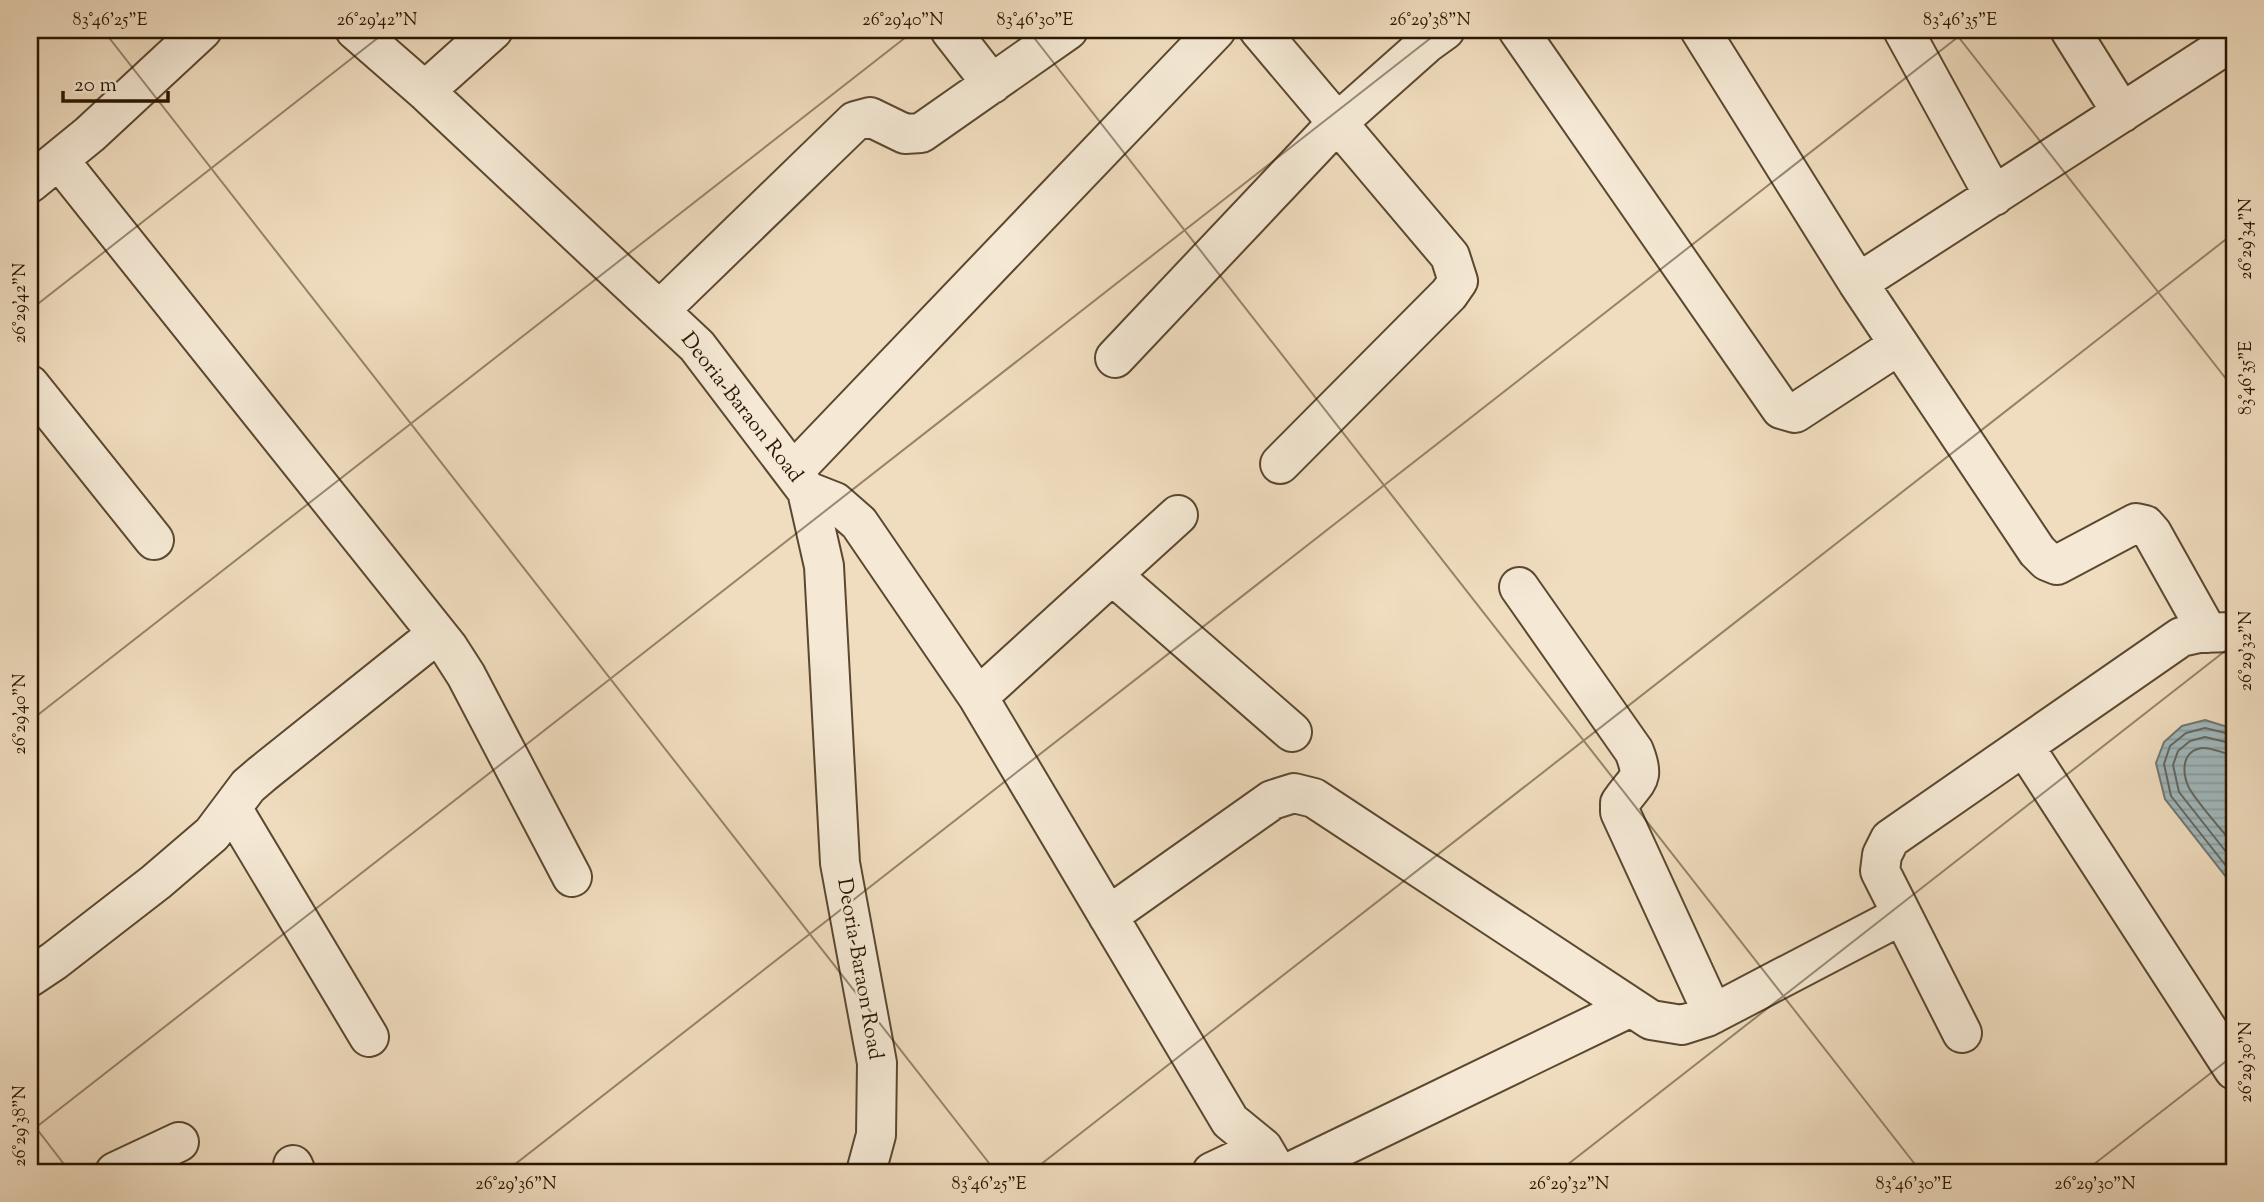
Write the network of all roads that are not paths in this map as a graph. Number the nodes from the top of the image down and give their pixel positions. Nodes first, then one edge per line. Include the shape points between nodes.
1 (202, 30) edge
2 (355, 30) edge
3 (493, 30) edge
4 (950, 30) edge
5 (1068, 30) edge
6 (1216, 30) edge
7 (1259, 30) edge
8 (1445, 30) edge
9 (1518, 30) edge
10 (1700, 30) edge
11 (1903, 30) edge
12 (2070, 30) edge
13 (2234, 40) edge
14 (992, 84) junction
15 (425, 91) junction
16 (2122, 113) junction
17 (1337, 123) junction
18 (59, 160) junction
19 (30, 183) edge
20 (1994, 196) junction
21 (1858, 283) junction
22 (660, 310) junction
23 (1899, 345) junction
24 (1115, 358) dead end
25 (30, 385) edge
26 (1280, 464) dead end
27 (800, 482) junction
28 (1178, 515) dead end
29 (154, 540) dead end
30 (1112, 575) junction
31 (1519, 587) dead end
32 (2221, 633) edge
33 (437, 634) junction
34 (978, 698) junction
35 (1292, 732) dead end
36 (2024, 746) junction
37 (232, 808) junction
38 (572, 877) dead end
39 (1902, 915) junction
40 (1108, 916) junction
41 (30, 977) edge
42 (1631, 1007) junction
43 (1713, 1014) junction
44 (1962, 1033) dead end
45 (369, 1037) dead end
46 (2234, 1070) edge
47 (179, 1142) dead end
48 (1277, 1164) edge
49 (115, 1172) edge
50 (866, 1172) edge
51 (1212, 1172) edge

1 - 18 street
2 - 15 street, Deoria-Baraon Road
3 - 15 street
4 - 14 street
5 - 14 street
6 - 27 street
7 - 17 street
8 - 17 street
9 - 23 street via 1781,409 1794,413
10 - 21 street
11 - 20 street
12 - 16 street
13 - 16 street
14 - 22 street via 921,133 905,134 870,117 855,121
15 - 22 street, Deoria-Baraon Road
16 - 20 street
17 - 24 street
17 - 26 street via 1450,256 1458,281
18 - 19 street
18 - 33 street
20 - 21 street
21 - 23 street
22 - 27 street, Deoria-Baraon Road via 697,345
23 - 32 street via 2047,561 2057,565 2137,523 2145,525
25 - 29 street
27 - 34 street via 835,502 859,523
27 - 50 street, Deoria-Baraon Road via 824,566 840,863 877,1063 876,1135
28 - 30 street
30 - 34 street
30 - 35 street
31 - 43 street via 1634,751 1641,769 1637,782 1619,803 1620,812
32 - 36 street via 2181,638
33 - 37 street via 262,774
33 - 38 street via 466,675
34 - 40 street
36 - 39 street via 1891,839 1880,871
36 - 46 street
37 - 41 street via 212,834 156,882
37 - 45 street
39 - 43 street
39 - 44 street
40 - 42 street via 1272,800 1294,793 1314,798
40 - 48 street via 1230,1121
42 - 43 street via 1651,1020 1682,1025
42 - 48 street
47 - 49 street
48 - 51 street

